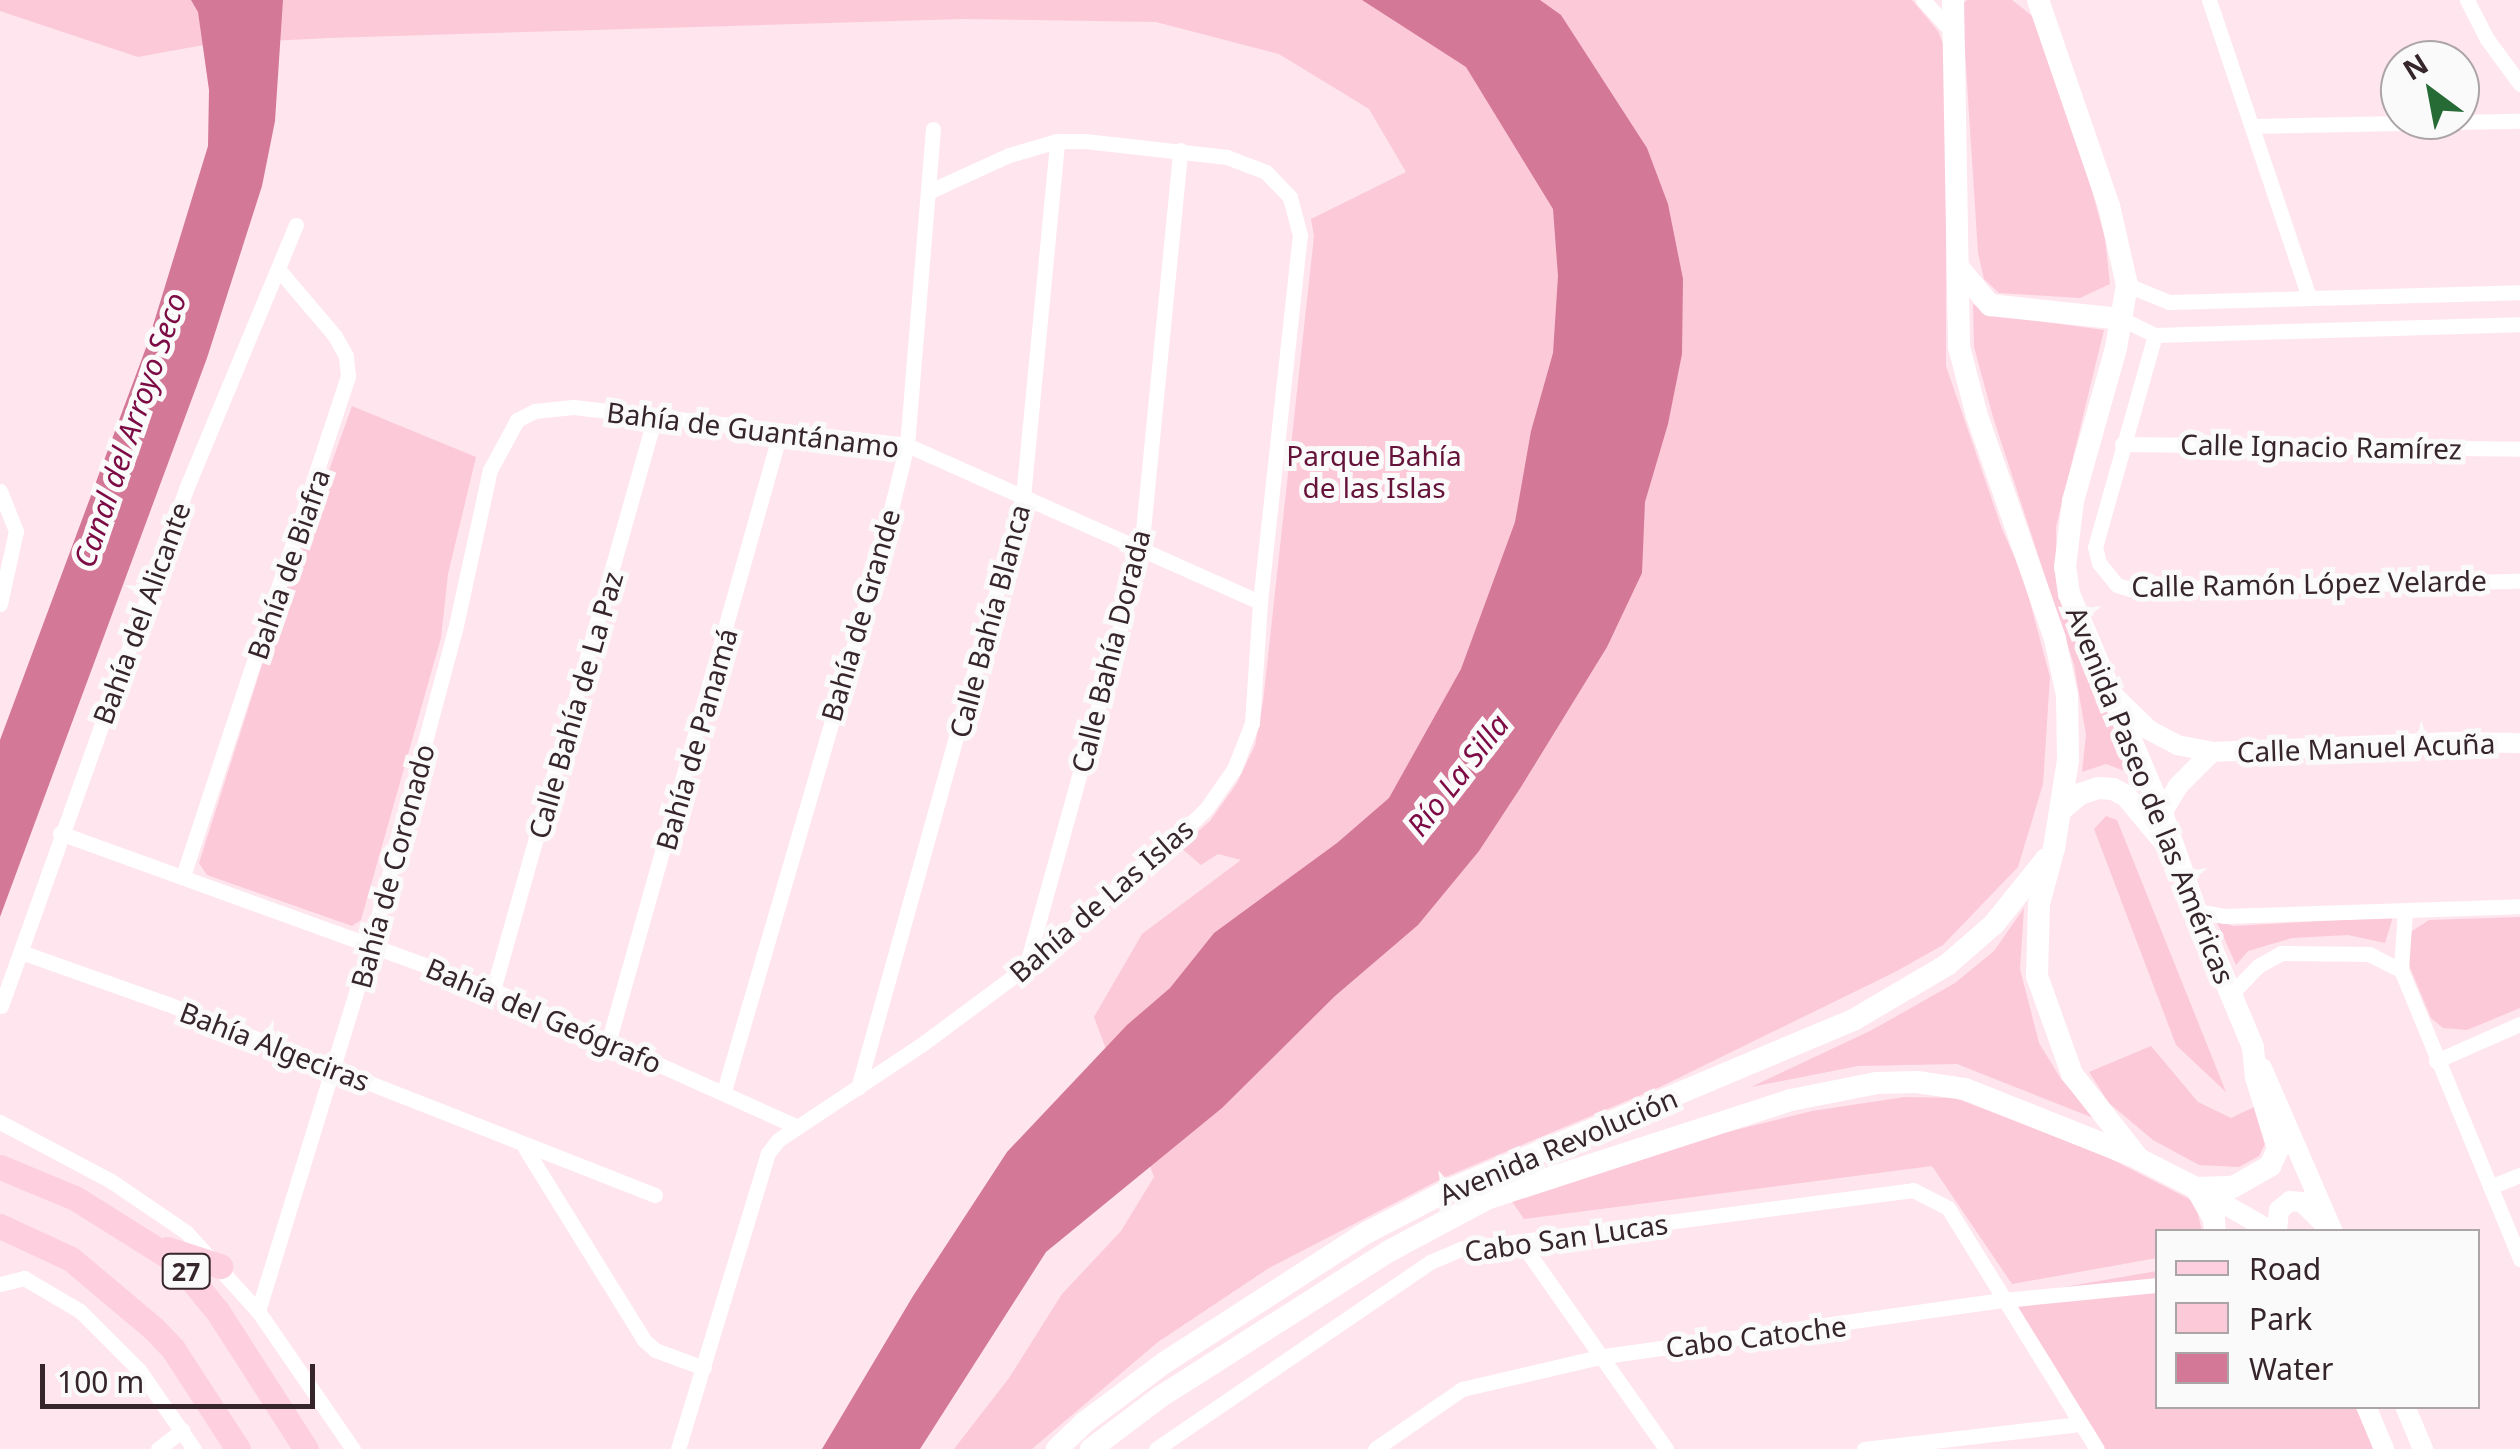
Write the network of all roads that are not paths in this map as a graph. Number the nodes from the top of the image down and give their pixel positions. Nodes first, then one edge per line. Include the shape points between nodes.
1 (1923, 0) edge
2 (1953, 0) edge
3 (2038, 0) edge
4 (2209, 0) edge
5 (2468, 0) edge
6 (1957, 37) junction
7 (2520, 84) edge
8 (2520, 121) edge
9 (2252, 126) junction
10 (933, 128) dead end
11 (1057, 142) junction
12 (1180, 150) junction
13 (930, 191) junction
14 (296, 225) dead end
15 (1958, 267) junction
16 (278, 269) junction
17 (2127, 285) junction
18 (2520, 292) edge
19 (2308, 295) junction
20 (2122, 319) junction
21 (2520, 324) edge
22 (2155, 335) junction
23 (517, 420) joint
24 (654, 420) junction
25 (780, 433) junction
26 (2122, 444) junction
27 (907, 445) junction
28 (2520, 449) edge
29 (0, 490) edge
30 (1023, 497) junction
31 (1141, 552) junction
32 (2520, 581) edge
33 (1260, 602) junction
34 (0, 604) edge
35 (2110, 692) junction
36 (2520, 743) edge
37 (2212, 752) junction
38 (2062, 809) junction
39 (2162, 813) junction
40 (60, 833) junction
41 (2054, 848) junction
42 (2175, 856) junction
43 (183, 876) junction
44 (2520, 906) edge
45 (2405, 910) junction
46 (2196, 911) junction
47 (372, 943) junction
48 (21, 952) junction
49 (1026, 966) junction
50 (2400, 970) junction
51 (493, 990) junction
52 (2232, 994) junction
53 (1, 1006) edge
54 (2520, 1024) edge
55 (608, 1043) junction
56 (2252, 1047) junction
57 (2436, 1062) junction
58 (334, 1068) junction
59 (858, 1088) junction
60 (724, 1090) junction
61 (0, 1122) edge
62 (798, 1128) junction
63 (526, 1148) junction
64 (2139, 1159) junction
65 (0, 1167) edge
66 (2520, 1175) edge
67 (2490, 1187) junction
68 (2196, 1188) junction
69 (655, 1195) dead end
70 (0, 1226) edge
71 (2215, 1229) edge
72 (2270, 1229) edge
73 (2276, 1229) edge
74 (2331, 1229) edge
75 (2332, 1229) edge
76 (152, 1242) junction
77 (1520, 1242) junction
78 (2520, 1259) edge
79 (220, 1266) junction
80 (0, 1284) edge
81 (2155, 1285) edge
82 (2004, 1300) junction
83 (258, 1311) junction
84 (1604, 1356) junction
85 (704, 1368) junction
86 (2367, 1409) edge
87 (2406, 1409) edge
88 (2080, 1424) junction
89 (182, 1430) junction
90 (158, 1449) edge
91 (194, 1449) edge
92 (238, 1449) edge
93 (306, 1449) edge
94 (353, 1449) edge
95 (678, 1449) edge
96 (1057, 1449) edge
97 (1091, 1449) edge
98 (1156, 1449) edge
99 (1375, 1449) edge
100 (1666, 1449) edge
101 (1864, 1449) edge
102 (2097, 1449) edge
103 (2384, 1449) edge
104 (2423, 1449) edge

1 - 6 street
2 - 6 main road, Avenida Paseo de las Américas
3 - 17 main road, Avenida Paseo de las Américas via 2109,206
4 - 9 street
5 - 7 street
6 - 15 main road, Avenida Paseo de las Américas
8 - 9 street
9 - 19 street
10 - 13 street, Bahía de Grande
11 - 12 street
11 - 13 street via 974,168
11 - 30 street, Calle Bahía Blanca
12 - 31 street, Calle Bahía Dorada
12 - 33 street, Bahía de Las Islas via 1266,172 1290,198 1300,235
13 - 27 street, Bahía de Grande
14 - 16 street, Bahía del Alicante
15 - 20 main road via 1990,304
15 - 38 main road, Avenida Paseo de las Américas via 1959,347 2064,676 2068,745
16 - 40 street, Bahía del Alicante via 186,490
16 - 43 street, Bahía de Biafra via 335,336 346,356 346,387
17 - 19 street via 2169,302
17 - 20 main road, Avenida Paseo de las Américas
18 - 19 street
20 - 22 street
20 - 35 main road, Avenida Paseo de las Américas via 2073,500 2065,567 2082,632
21 - 22 street
22 - 26 street
23 - 24 street, Bahía de Guantánamo via 573,407
23 - 47 street, Bahía de Coronado via 490,470
24 - 25 street, Bahía de Guantánamo
24 - 51 street, Calle Bahía de La Paz
25 - 27 street, Bahía de Guantánamo
25 - 55 street, Bahía de Panamá
26 - 28 street, Calle Ignacio Ramírez
26 - 32 street, Calle Ramón López Velarde via 2096,547 2117,585
27 - 30 street, Bahía de Guantánamo
27 - 60 street, Bahía de Grande
29 - 34 street via 16,531
30 - 31 street, Bahía de Guantánamo
30 - 59 street, Calle Bahía Blanca
31 - 33 street, Bahía de Guantánamo
31 - 49 street, Calle Bahía Dorada
33 - 49 street, Bahía de Las Islas via 1252,724 1234,769 1178,836
35 - 37 street, Calle Manuel Acuña via 2149,730 2177,746
35 - 39 main road, Avenida Paseo de las Américas
36 - 37 street, Calle Manuel Acuña
37 - 39 street, Calle Manuel Acuña
38 - 41 main road, Avenida Paseo de las Américas
38 - 42 main road via 2080,794 2114,789
39 - 42 main road, Avenida Paseo de las Américas
40 - 43 street, Bahía del Geógrafo
40 - 48 street, Bahía del Alicante
41 - 64 main road, Avenida Paseo de las Américas via 2039,904 2037,976 2072,1074
41 - 96 main road, Avenida Revolución via 1994,924 1947,965 1855,1019 1451,1189 1366,1232 1164,1363
42 - 46 main road, Avenida Paseo de las Américas
43 - 47 street, Bahía del Geógrafo
44 - 45 street
45 - 46 street via 2224,916
45 - 50 street
46 - 52 main road, Avenida Paseo de las Américas
47 - 51 street, Bahía del Geógrafo
47 - 58 street, Bahía de Coronado
48 - 53 street, Bahía del Alicante
48 - 58 street, Bahía Algeciras
49 - 59 street, Bahía de Las Islas
50 - 52 street via 2369,954 2281,953
50 - 57 street
51 - 55 street, Bahía del Geógrafo
52 - 56 main road, Avenida Paseo de las Américas
54 - 57 street
55 - 60 street, Bahía del Geógrafo
56 - 68 main road via 2278,1149 2254,1180
56 - 75 street, Avenida Paseo de las Américas
57 - 67 street
58 - 63 street, Bahía Algeciras
58 - 83 street, Bahía de Coronado
59 - 62 street, Bahía de Las Islas
60 - 62 street, Bahía del Geógrafo
61 - 79 street via 158,1211
62 - 85 street, Bahía de Las Islas via 768,1153
63 - 69 street, Bahía Algeciras
63 - 85 street via 644,1340
64 - 68 main road, Avenida Paseo de las Américas
64 - 97 main road, Avenida Revolución via 1965,1089 1877,1083 1791,1100 1476,1205 1391,1250 1160,1397
65 - 76 main road, 27
66 - 67 street
67 - 78 street
68 - 71 main road
68 - 72 street, Avenida Paseo de las Américas
70 - 92 main road, 27 via 71,1259 153,1328
73 - 74 street via 2279,1210 2297,1200
76 - 79 main road
76 - 93 main road, 27 via 209,1299
77 - 82 street, Cabo San Lucas via 1913,1190 1948,1208
77 - 84 street
77 - 98 street, Cabo San Lucas via 1460,1249 1430,1262
79 - 83 street
80 - 89 street via 24,1278 80,1310 139,1370
81 - 82 street, Cabo Catoche
82 - 84 street, Cabo Catoche
82 - 88 street
83 - 94 street
84 - 99 street, Cabo Catoche via 1462,1390
84 - 100 street
85 - 95 street, Bahía de Las Islas
86 - 103 street
87 - 104 street
88 - 101 street
88 - 102 street
89 - 90 street
89 - 91 street

